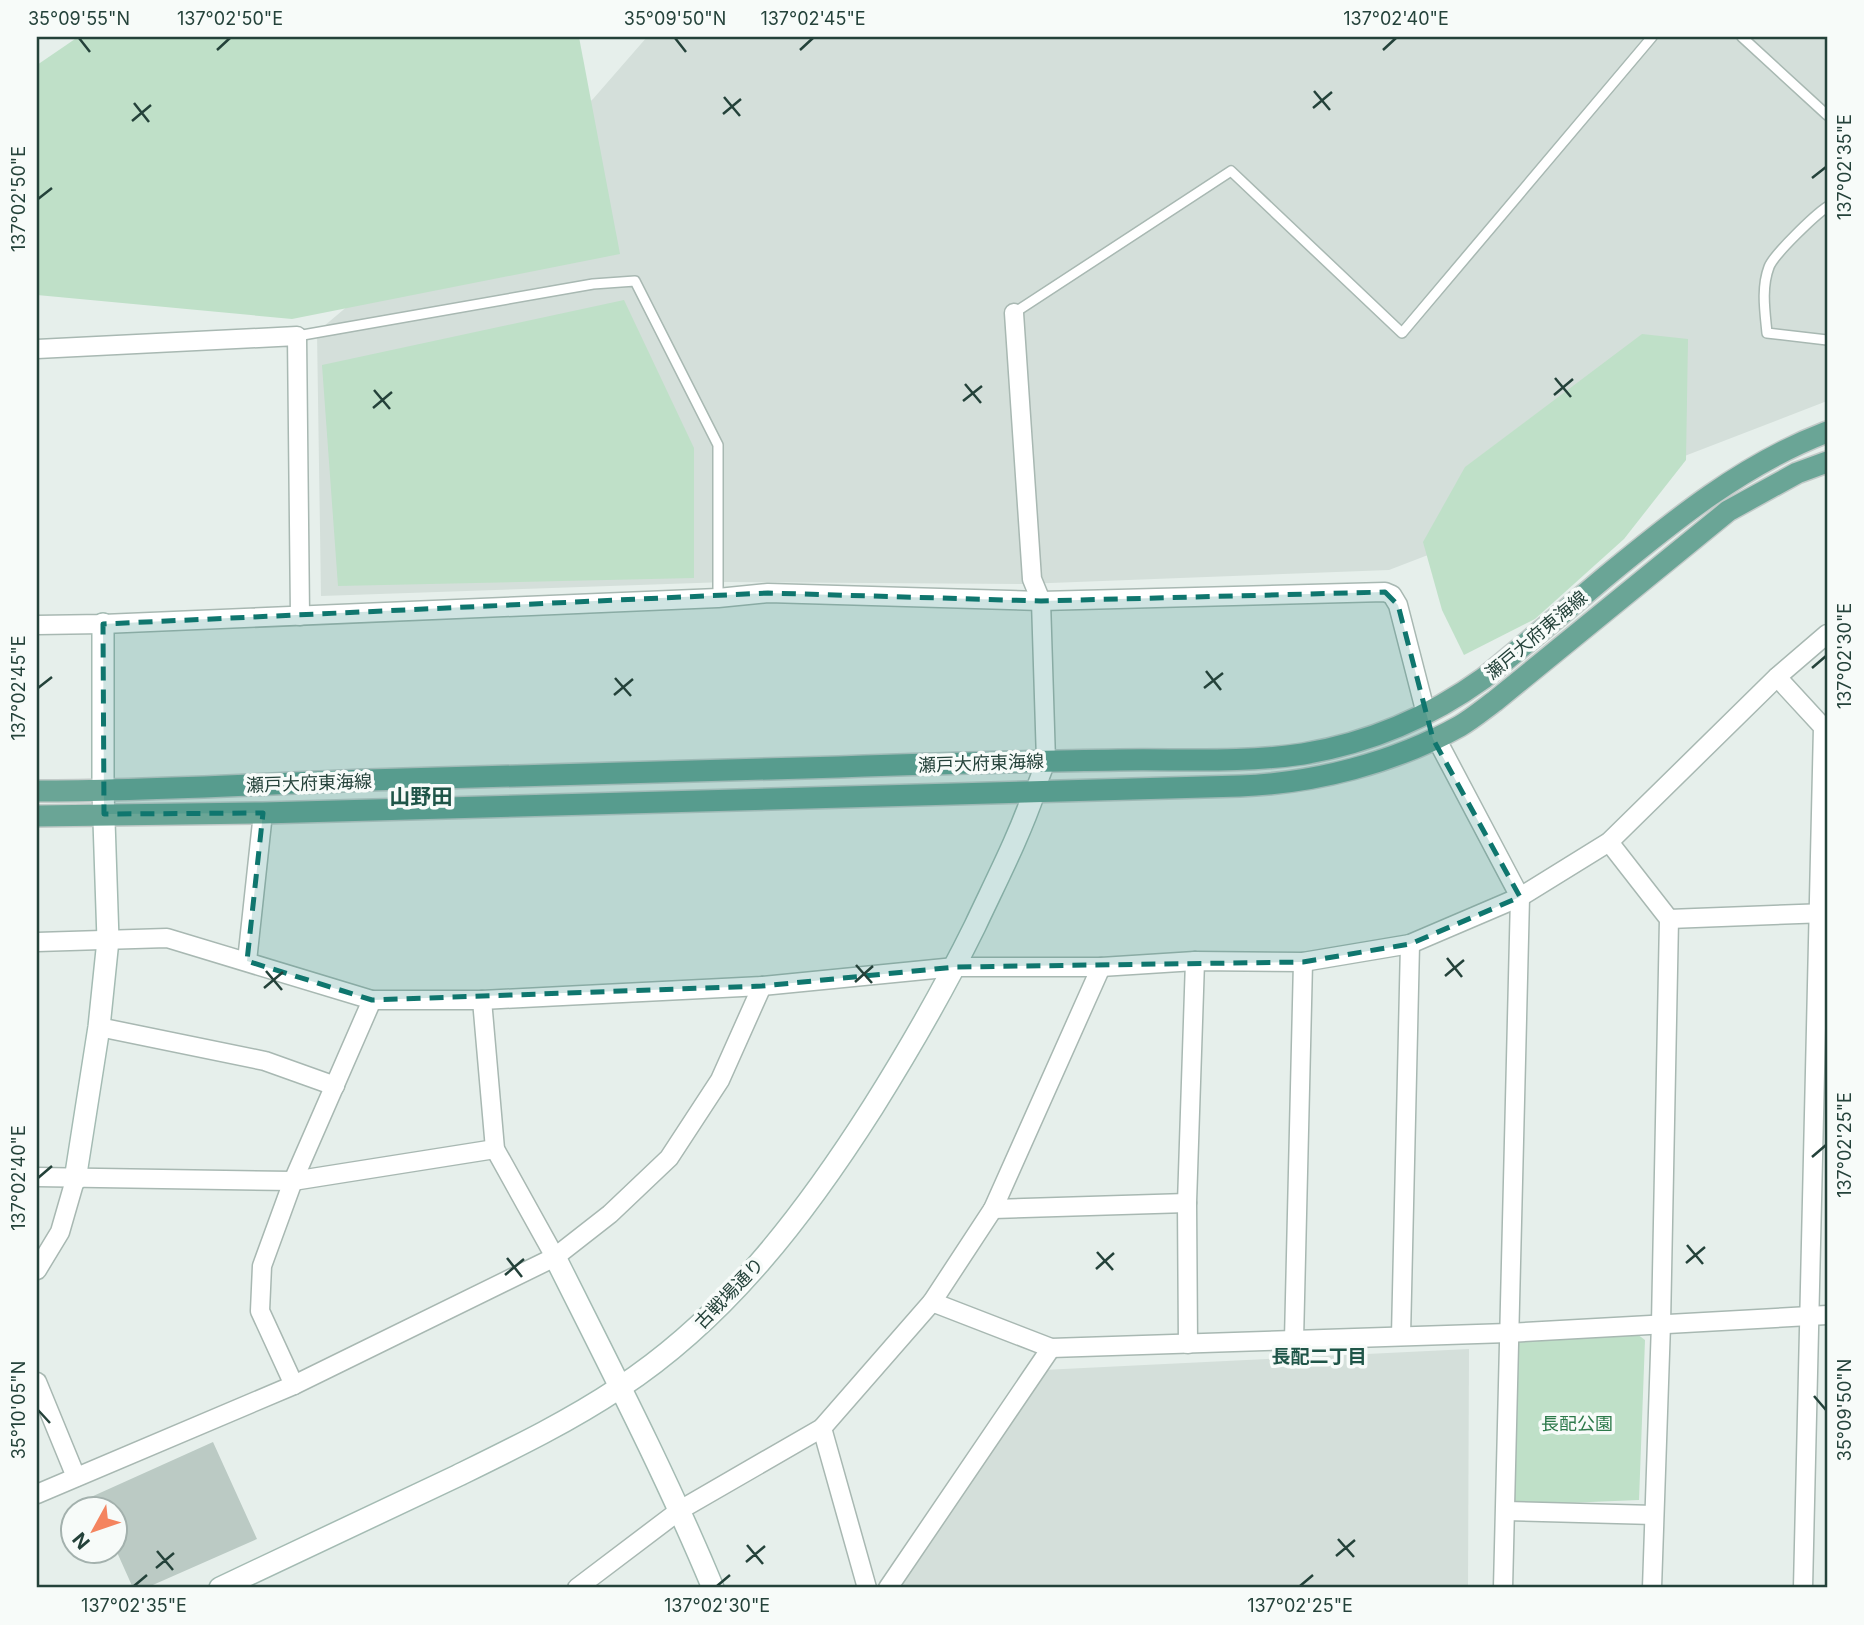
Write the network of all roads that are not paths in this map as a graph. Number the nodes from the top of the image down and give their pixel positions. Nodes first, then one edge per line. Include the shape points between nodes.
1 (1652, 37) edge
2 (1742, 37) edge
3 (1827, 115) edge
4 (1827, 207) edge
5 (1014, 313) joint
6 (297, 336) junction
7 (1827, 340) edge
8 (37, 349) edge
9 (1827, 432) edge
10 (1827, 462) edge
11 (718, 598) junction
12 (1041, 601) junction
13 (300, 616) junction
14 (103, 624) junction
15 (37, 625) edge
16 (1827, 634) edge
17 (1777, 677) junction
18 (1426, 714) junction
19 (1436, 738) junction
20 (1046, 761) junction
21 (1035, 790) junction
22 (37, 791) edge
23 (103, 791) junction
24 (263, 813) junction
25 (104, 814) junction
26 (37, 816) edge
27 (1609, 842) junction
28 (1520, 897) junction
29 (1823, 913) edge
30 (1670, 919) junction
31 (108, 940) junction
32 (37, 942) edge
33 (1410, 944) junction
34 (247, 961) junction
35 (1195, 961) junction
36 (1303, 962) junction
37 (955, 967) junction
38 (1101, 967) junction
39 (762, 986) junction
40 (373, 1000) junction
41 (482, 1000) junction
42 (99, 1027) junction
43 (335, 1086) junction
44 (495, 1149) junction
45 (37, 1177) edge
46 (75, 1180) junction
47 (293, 1181) junction
48 (1187, 1203) junction
49 (993, 1209) junction
50 (555, 1257) junction
51 (37, 1270) edge
52 (932, 1302) junction
53 (1827, 1315) edge
54 (1808, 1316) junction
55 (1661, 1324) junction
56 (1508, 1333) junction
57 (1401, 1336) junction
58 (1294, 1340) junction
59 (1188, 1344) junction
60 (1051, 1348) junction
61 (37, 1382) edge
62 (294, 1385) junction
63 (620, 1387) junction
64 (822, 1429) junction
65 (76, 1477) junction
66 (37, 1494) edge
67 (680, 1510) junction
68 (1506, 1511) junction
69 (1654, 1515) junction
70 (220, 1588) edge
71 (578, 1588) edge
72 (713, 1588) edge
73 (867, 1588) edge
74 (888, 1588) edge
75 (1503, 1588) edge
76 (1652, 1588) edge
77 (1803, 1588) edge

1 - 5 lane via 1402,333 1231,171
2 - 3 lane
4 - 7 lane via 1769,265 1764,299 1768,333
5 - 12 street via 1032,579
6 - 8 street
6 - 11 lane via 635,281 718,445
6 - 13 street
9 - 18 main road, 瀬戸大府東海線 via 1793,445 1729,481 1659,532 1484,678
10 - 19 main road, 瀬戸大府東海線 via 1728,511 1495,701
11 - 12 street via 768,593
11 - 13 street
12 - 18 street via 1385,592 1398,605
12 - 20 street
13 - 14 street
14 - 15 street
14 - 23 street
16 - 17 street
17 - 27 street
17 - 29 street via 1823,727
18 - 20 main road, 瀬戸大府東海線 via 1363,740 1303,754
19 - 21 main road, 瀬戸大府東海線 via 1344,771 1273,785
19 - 28 street
20 - 21 street
20 - 23 main road, 瀬戸大府東海線
21 - 24 main road, 瀬戸大府東海線
21 - 37 street, 古戦場通り via 1024,824
22 - 23 main road, 瀬戸大府東海線
23 - 25 street
24 - 25 main road, 瀬戸大府東海線
24 - 34 street
25 - 26 main road, 瀬戸大府東海線
25 - 31 street
27 - 28 street
27 - 30 street
28 - 33 street
28 - 56 street
29 - 30 street
29 - 54 street
30 - 55 street
31 - 32 street
31 - 34 street via 167,938
31 - 42 street
33 - 36 street
33 - 57 street
34 - 40 street
35 - 36 street
35 - 38 street
35 - 48 street
36 - 58 street
37 - 38 street
37 - 39 street
37 - 63 street, 古戦場通り via 856,1134 778,1243 680,1344
38 - 49 street
39 - 41 street
39 - 50 street via 720,1080 669,1158 611,1214
40 - 41 street
40 - 43 street
41 - 44 street
42 - 43 street via 265,1060
42 - 46 street
43 - 47 street
44 - 47 street
44 - 50 street
45 - 46 street
46 - 47 street
46 - 51 street via 60,1232
47 - 62 street via 262,1266 260,1311
48 - 49 street
48 - 59 street
49 - 52 street
50 - 62 street
50 - 63 street
52 - 60 street
52 - 64 street
53 - 54 street
54 - 55 street
54 - 77 street
55 - 56 street
55 - 69 street
56 - 57 street
56 - 68 street
57 - 58 street
58 - 59 street
59 - 60 street
60 - 74 street
61 - 65 street
62 - 65 street
63 - 67 street
63 - 70 street, 古戦場通り via 500,1454
64 - 67 street
64 - 73 street
65 - 66 street
67 - 71 street
67 - 72 street
68 - 69 street
68 - 75 street
69 - 76 street

